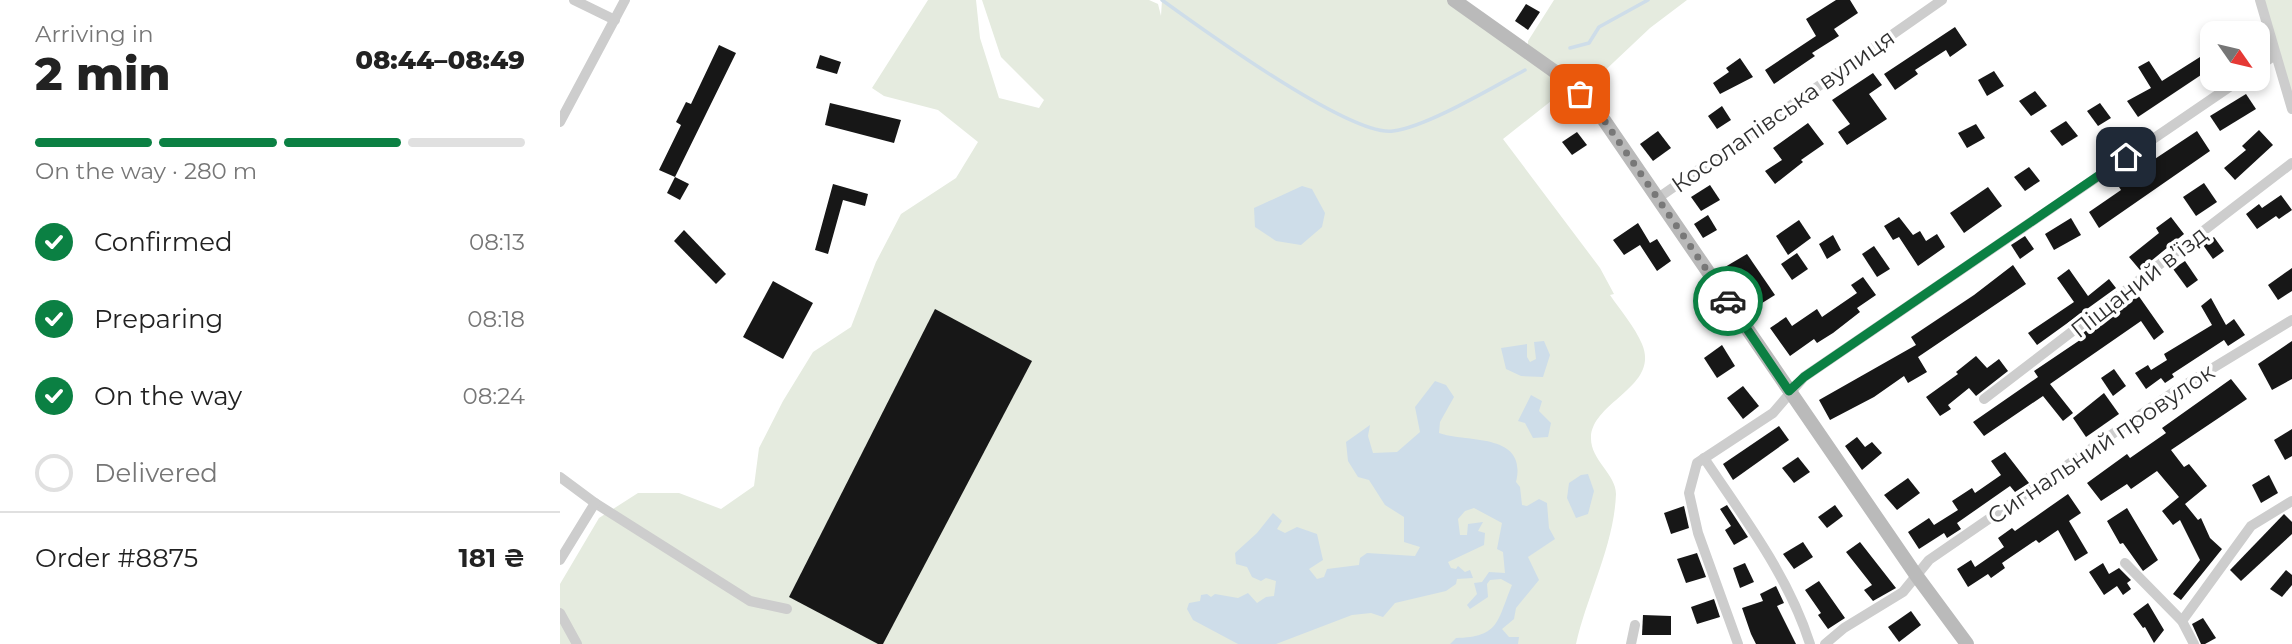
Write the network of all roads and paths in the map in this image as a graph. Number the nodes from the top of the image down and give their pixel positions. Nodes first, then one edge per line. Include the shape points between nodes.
1 (574, 0) edge
2 (625, 0) edge
3 (1454, 0) edge
4 (1942, 0) edge
5 (2260, 0) edge
6 (615, 20) junction
7 (2275, 55) junction
8 (2270, 59) edge
9 (2223, 91) edge
10 (2292, 109) edge
11 (560, 122) edge
12 (2292, 163) edge
13 (1658, 198) junction
14 (2292, 320) edge
15 (1789, 391) junction
16 (1984, 399) dead end
17 (1704, 458) junction
18 (560, 477) edge
19 (2292, 501) edge
20 (596, 503) junction
21 (560, 560) edge
22 (2124, 563) dead end
23 (1916, 575) junction
24 (788, 609) dead end
25 (560, 613) edge
26 (2182, 621) junction
27 (1635, 625) dead end
28 (577, 644) edge
29 (1630, 644) edge
30 (1738, 644) edge
31 (1810, 644) edge
32 (1825, 644) edge
33 (1967, 644) edge
34 (2194, 644) edge

1 - 6 street
2 - 6 street
3 - 13 main road via 1561,76 1595,107
4 - 13 street, Косолапівська вулиця
5 - 7 street
6 - 11 street
7 - 8 street
7 - 10 street
9 - 15 street
12 - 16 street, Піщаний в’їзд
13 - 15 main road
14 - 23 street, Сигнальний провулок via 2175,391 1929,560
15 - 17 street via 1773,413
15 - 23 main road
17 - 30 street via 1691,476 1689,493 1698,534
17 - 31 street via 1778,569
18 - 20 street
19 - 26 street via 2251,526
20 - 21 street
20 - 24 street via 750,601
22 - 26 street
23 - 32 street, Сигнальний провулок via 1903,592
23 - 33 main road
25 - 28 street
26 - 34 street
27 - 29 street

